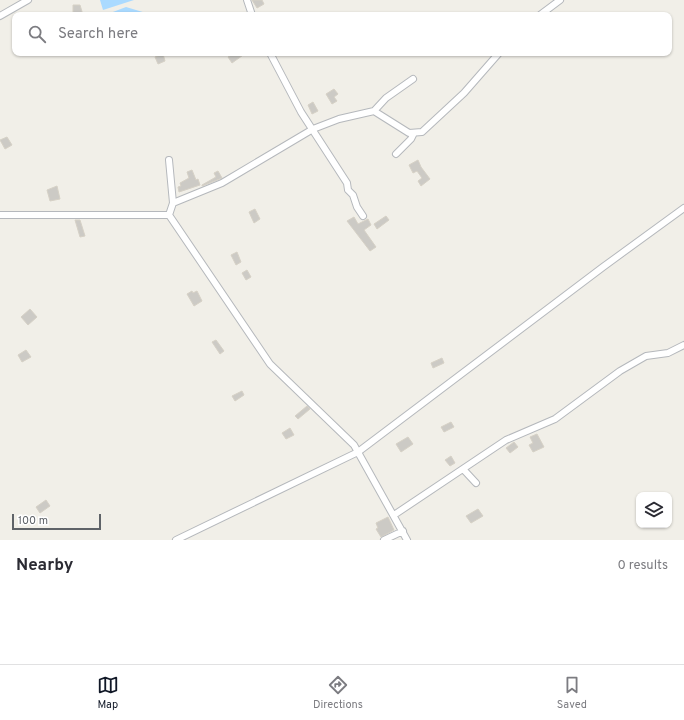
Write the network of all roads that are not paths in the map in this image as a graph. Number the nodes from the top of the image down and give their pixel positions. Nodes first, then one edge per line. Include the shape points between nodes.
1 (28, 0) edge
2 (247, 0) edge
3 (560, 0) edge
4 (251, 12) edge
5 (544, 12) edge
6 (0, 16) edge
7 (272, 56) edge
8 (496, 56) edge
9 (413, 79) dead end
10 (374, 111) junction
11 (313, 129) junction
12 (414, 133) junction
13 (396, 154) dead end
14 (169, 160) dead end
15 (173, 203) junction
16 (684, 208) edge
17 (0, 215) edge
18 (169, 215) junction
19 (363, 216) dead end
20 (684, 345) edge
21 (358, 452) junction
22 (463, 469) junction
23 (476, 483) dead end
24 (394, 515) junction
25 (403, 531) junction
26 (176, 540) edge
27 (384, 540) edge
28 (407, 540) edge

1 - 6 street
2 - 4 street
3 - 5 street
7 - 11 street via 301,112
8 - 12 street via 451,106 422,132
9 - 10 street via 386,98
10 - 11 street via 339,118
10 - 12 street via 409,133
11 - 15 street via 222,183
11 - 19 street via 347,183 348,190
12 - 13 street
14 - 15 street
15 - 18 street
16 - 21 street via 596,271
17 - 18 street
18 - 21 street via 270,364 354,445
20 - 22 street via 668,353 646,356 620,371 555,419 506,440
21 - 24 street
21 - 26 street
22 - 23 street
22 - 24 street
24 - 25 street
25 - 27 street
25 - 28 street

